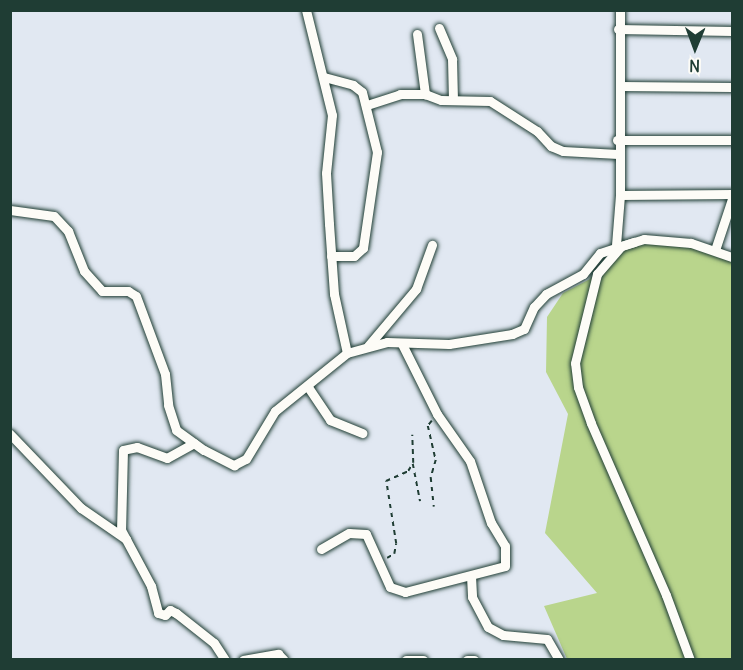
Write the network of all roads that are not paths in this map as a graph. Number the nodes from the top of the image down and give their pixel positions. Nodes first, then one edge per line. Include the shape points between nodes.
1 (306, 10) edge
2 (620, 10) edge
3 (439, 28) dead end
4 (618, 29) junction
5 (732, 31) edge
6 (417, 34) dead end
7 (324, 76) junction
8 (620, 86) junction
9 (732, 87) edge
10 (425, 94) junction
11 (453, 100) junction
12 (367, 105) junction
13 (617, 140) junction
14 (732, 140) edge
15 (618, 154) junction
16 (732, 194) edge
17 (620, 195) junction
18 (732, 199) edge
19 (10, 210) edge
20 (634, 242) junction
21 (432, 245) dead end
22 (616, 245) junction
23 (715, 250) junction
24 (331, 256) junction
25 (732, 257) edge
26 (402, 344) junction
27 (368, 346) junction
28 (347, 352) junction
29 (308, 387) junction
30 (363, 433) dead end
31 (10, 434) edge
32 (194, 443) junction
33 (126, 539) junction
34 (321, 549) dead end
35 (471, 576) junction
36 (225, 660) edge
37 (243, 660) edge
38 (284, 660) edge
39 (406, 660) edge
40 (423, 660) edge
41 (468, 660) edge
42 (474, 660) edge
43 (559, 660) edge
44 (690, 660) edge

1 - 7 street
2 - 4 street
3 - 11 street via 452,59
4 - 5 street
4 - 8 street
6 - 10 street
7 - 12 street via 352,85 362,92
7 - 24 street via 332,116 326,173
8 - 9 street
8 - 13 street
10 - 11 street via 431,99
10 - 12 street via 400,94
11 - 15 street via 490,101 563,151
12 - 24 street via 377,152 363,248 354,256
13 - 14 street
13 - 15 street
15 - 17 street
16 - 17 street
17 - 22 street
18 - 23 street
19 - 32 street via 54,216 68,231 84,271 102,291 128,291 136,296 165,374 168,405 176,430
20 - 22 street
20 - 23 street via 644,239 692,243
20 - 44 street via 621,246 597,274 575,363 578,387
21 - 27 street via 416,289
22 - 26 street via 600,253 583,274 546,294 534,307 524,329 483,342
23 - 25 street
24 - 28 street via 334,294
26 - 27 street
26 - 35 street via 437,414 463,447 491,523 505,546 505,566
27 - 28 street
28 - 29 street
29 - 30 street via 330,420
29 - 32 street via 275,411 246,459 234,465
31 - 33 street via 81,508
32 - 33 street via 167,458 137,447 123,450 121,530
33 - 36 street via 151,586 158,613 176,613 214,643
34 - 35 street via 349,533 366,534 370,550 381,561 384,576 398,591
35 - 43 street via 472,597 488,627 503,636 547,639
37 - 38 street via 278,654
39 - 40 street
41 - 42 street

